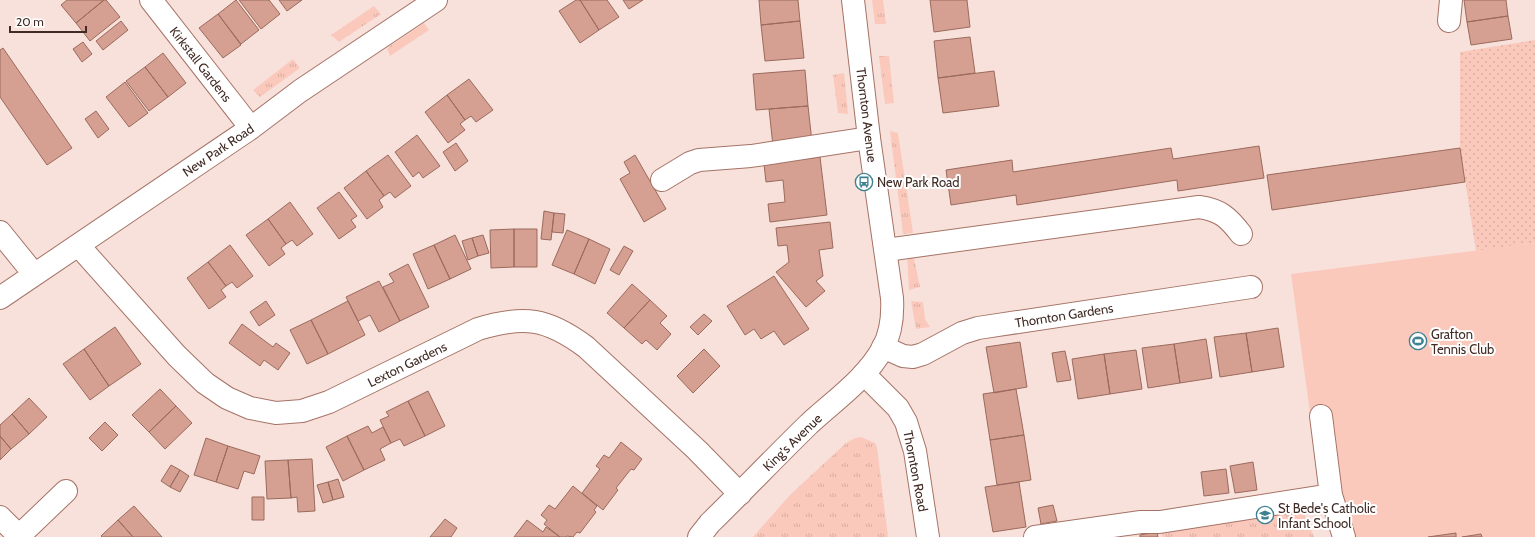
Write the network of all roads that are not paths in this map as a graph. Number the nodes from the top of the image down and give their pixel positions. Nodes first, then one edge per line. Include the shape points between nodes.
1 (151, 0) edge
2 (436, 0) edge
3 (853, 0) edge
4 (251, 128) junction
5 (869, 138) junction
6 (662, 180) dead end
7 (0, 232) edge
8 (1241, 234) dead end
9 (78, 245) junction
10 (886, 250) junction
11 (34, 274) junction
12 (1252, 287) dead end
13 (0, 298) edge
14 (883, 348) junction
15 (864, 374) junction
16 (1321, 416) dead end
17 (66, 491) dead end
18 (740, 494) junction
19 (1332, 496) junction
20 (0, 518) edge
21 (19, 536) edge
22 (699, 537) edge
23 (928, 537) edge
24 (1035, 537) edge
25 (1344, 537) edge

1 - 4 street, Kirkstall Gardens
2 - 4 street, New Park Road via 300,91
3 - 5 street, Thornton Avenue
4 - 9 street, New Park Road
5 - 6 street via 751,156 699,160
5 - 10 street, Thornton Avenue
7 - 11 street
8 - 10 street via 1223,214 1199,207
9 - 11 street, New Park Road
9 - 18 street, Lexton Gardens via 177,356 205,383 227,398 250,408 276,413 302,411 329,402 478,329 500,322 523,320 546,324 567,333 586,347 697,450
10 - 14 street, Thornton Avenue via 892,318
11 - 13 street, New Park Road
12 - 14 street, Thornton Gardens via 978,328 913,357
14 - 15 street, King's Avenue
15 - 18 street, King's Avenue
15 - 23 street, Thornton Road via 898,408 906,422 915,451
16 - 19 street
17 - 21 street
18 - 22 street, King's Avenue
19 - 24 street via 1160,522 1141,522
19 - 25 street
20 - 21 street

